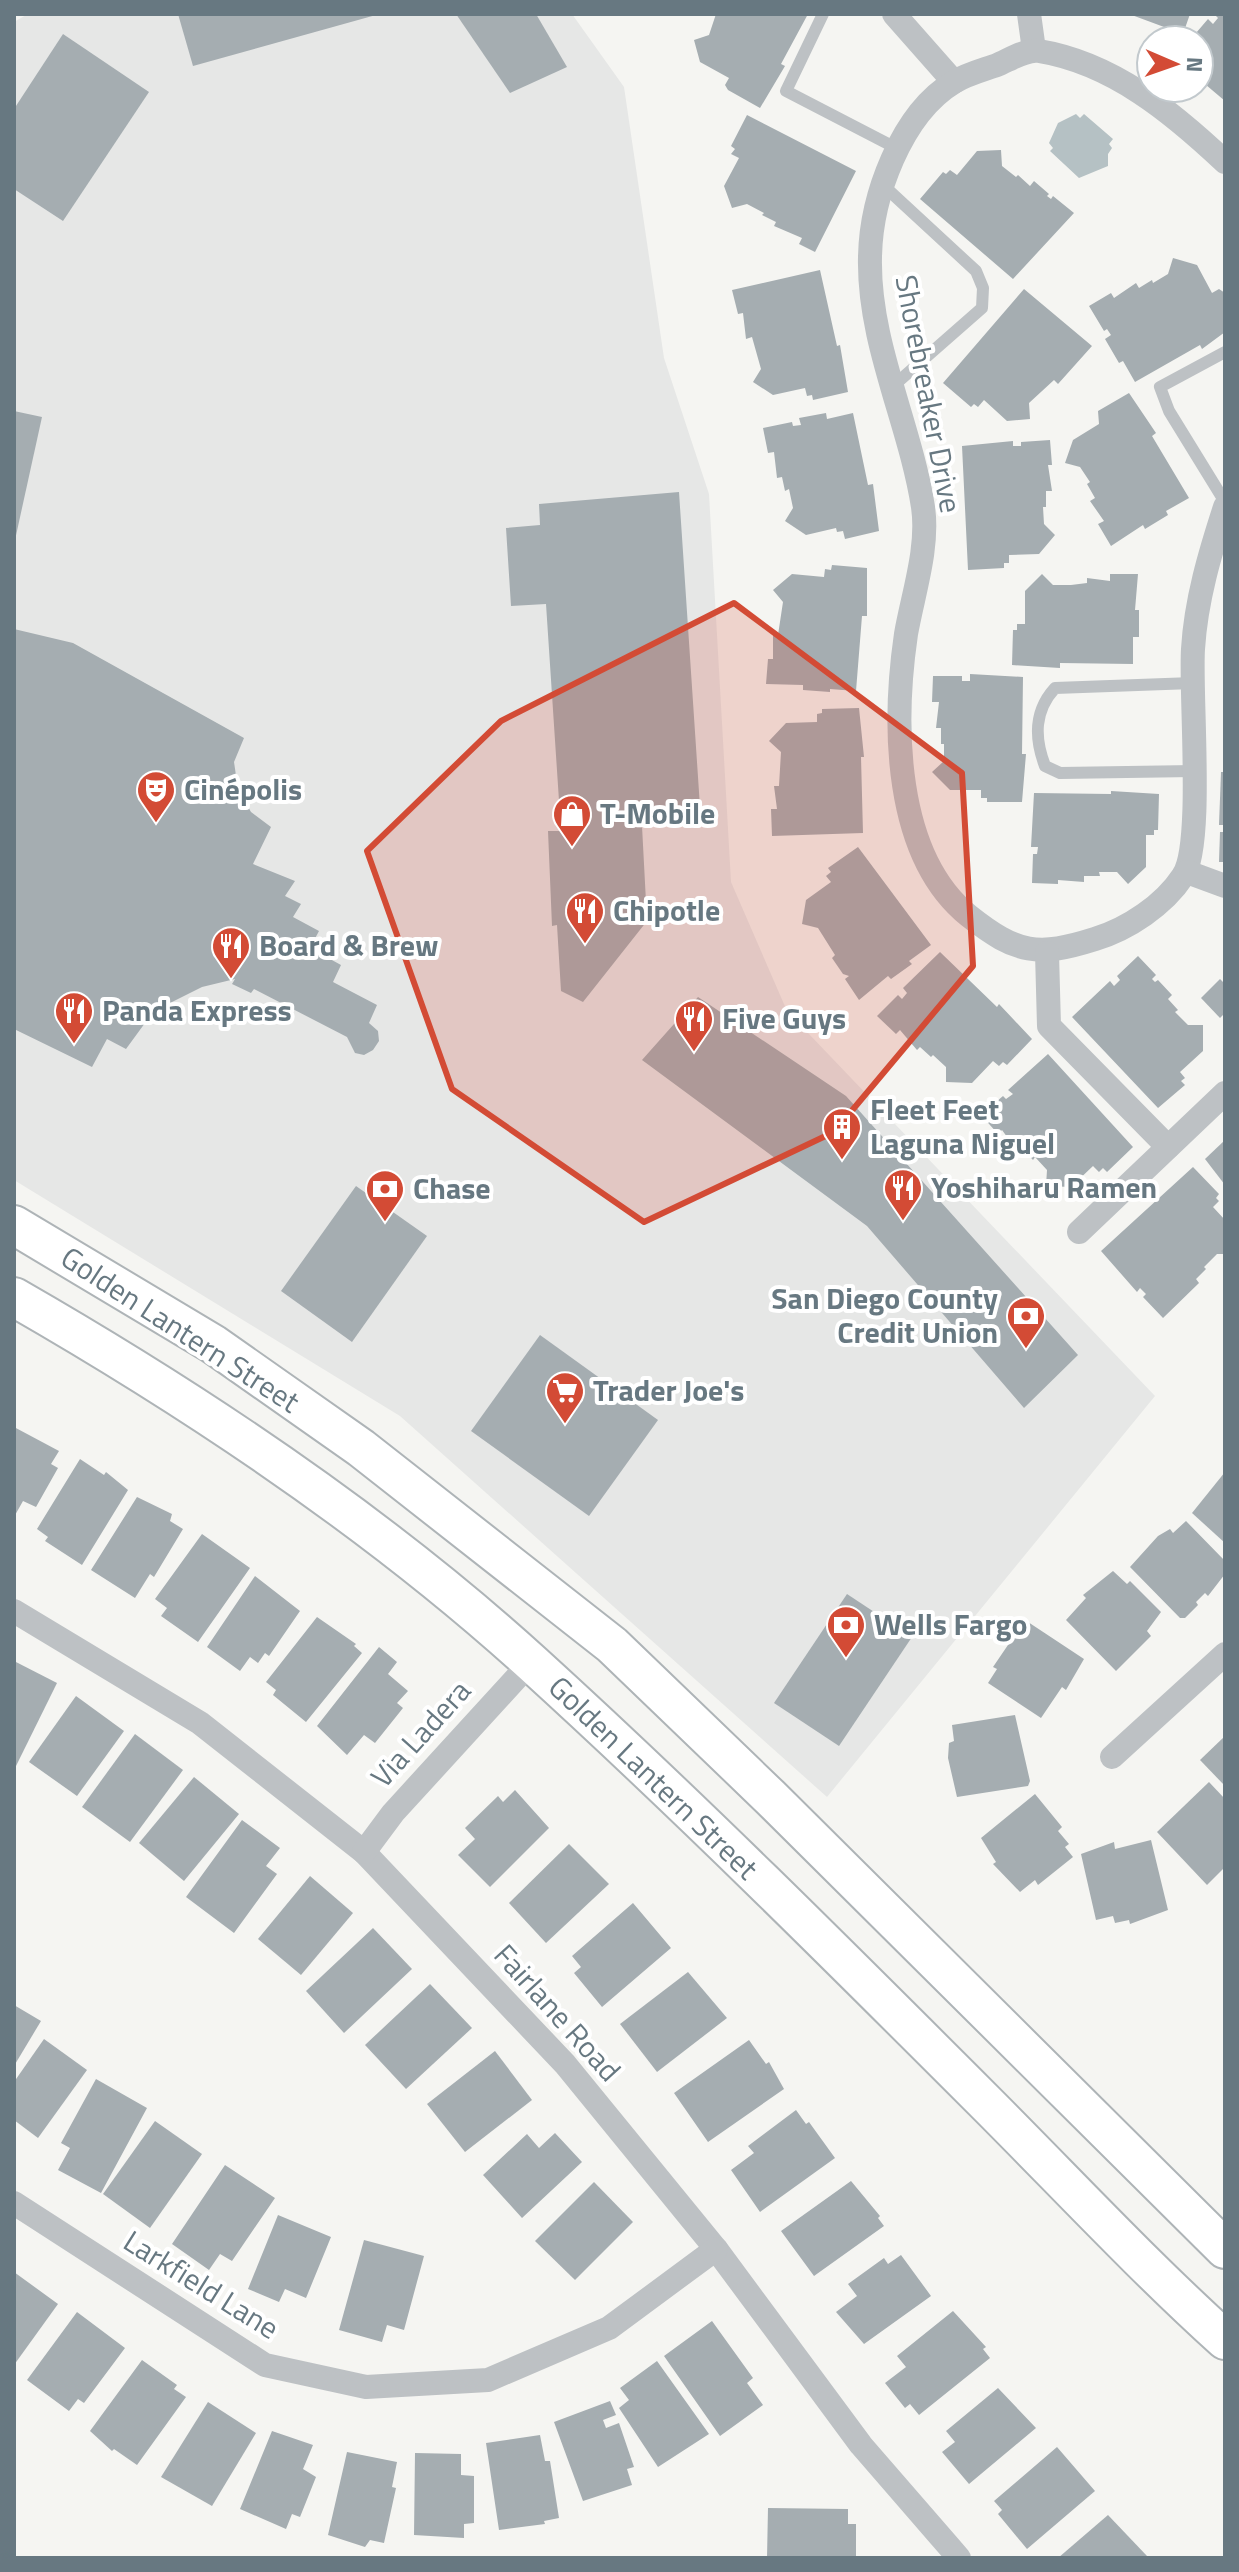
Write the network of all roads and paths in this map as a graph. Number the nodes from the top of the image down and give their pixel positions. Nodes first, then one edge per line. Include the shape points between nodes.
1 (823, 14) edge
2 (894, 14) edge
3 (1029, 14) edge
4 (1034, 50) junction
5 (954, 82) junction
6 (898, 149) junction
7 (1225, 162) edge
8 (885, 187) junction
9 (1225, 352) edge
10 (892, 387) junction
11 (1225, 504) edge
12 (1193, 683) junction
13 (1194, 771) junction
14 (1187, 872) junction
15 (1225, 886) edge
16 (1047, 953) junction
17 (1225, 1093) edge
18 (1168, 1147) junction
19 (14, 1225) edge
20 (1079, 1232) dead end
21 (14, 1297) edge
22 (14, 1611) edge
23 (1225, 1654) edge
24 (531, 1662) junction
25 (1112, 1757) dead end
26 (364, 1852) junction
27 (14, 2203) edge
28 (716, 2249) junction
29 (1225, 2249) edge
30 (1225, 2340) edge
31 (959, 2558) edge

1 - 6 lane via 786,91
2 - 5 street
3 - 4 street
4 - 5 street, Shorebreaker Drive
4 - 7 street via 1103,70 1168,111
5 - 6 street, Shorebreaker Drive via 912,119
6 - 8 street, Shorebreaker Drive
8 - 10 street, Shorebreaker Drive via 870,254 873,303
8 - 10 lane via 976,271 983,288 982,308
9 - 11 lane via 1160,387
10 - 16 street, Shorebreaker Drive via 924,511 901,704 908,815 927,867 963,911 1002,941
11 - 12 street via 1204,574
12 - 13 street
12 - 13 lane via 1055,688 1038,715 1045,766 1060,773
13 - 14 street
14 - 15 street
14 - 16 street via 1163,901 1131,921 1102,937
16 - 18 street via 1049,1026
17 - 18 street
18 - 20 street
19 - 29 main road, Golden Lantern Street via 213,1344 361,1448 612,1645
21 - 24 main road, Golden Lantern Street via 285,1467 369,1528
22 - 26 street, Fairlane Road via 200,1723
23 - 25 street
24 - 26 street, Via Ladera
24 - 30 main road, Golden Lantern Street via 942,2060 1151,2274
26 - 28 street, Fairlane Road via 565,2064
27 - 28 street, Larkfield Lane via 265,2365 366,2387 488,2380 609,2328
28 - 31 street, Fairlane Road via 861,2445

